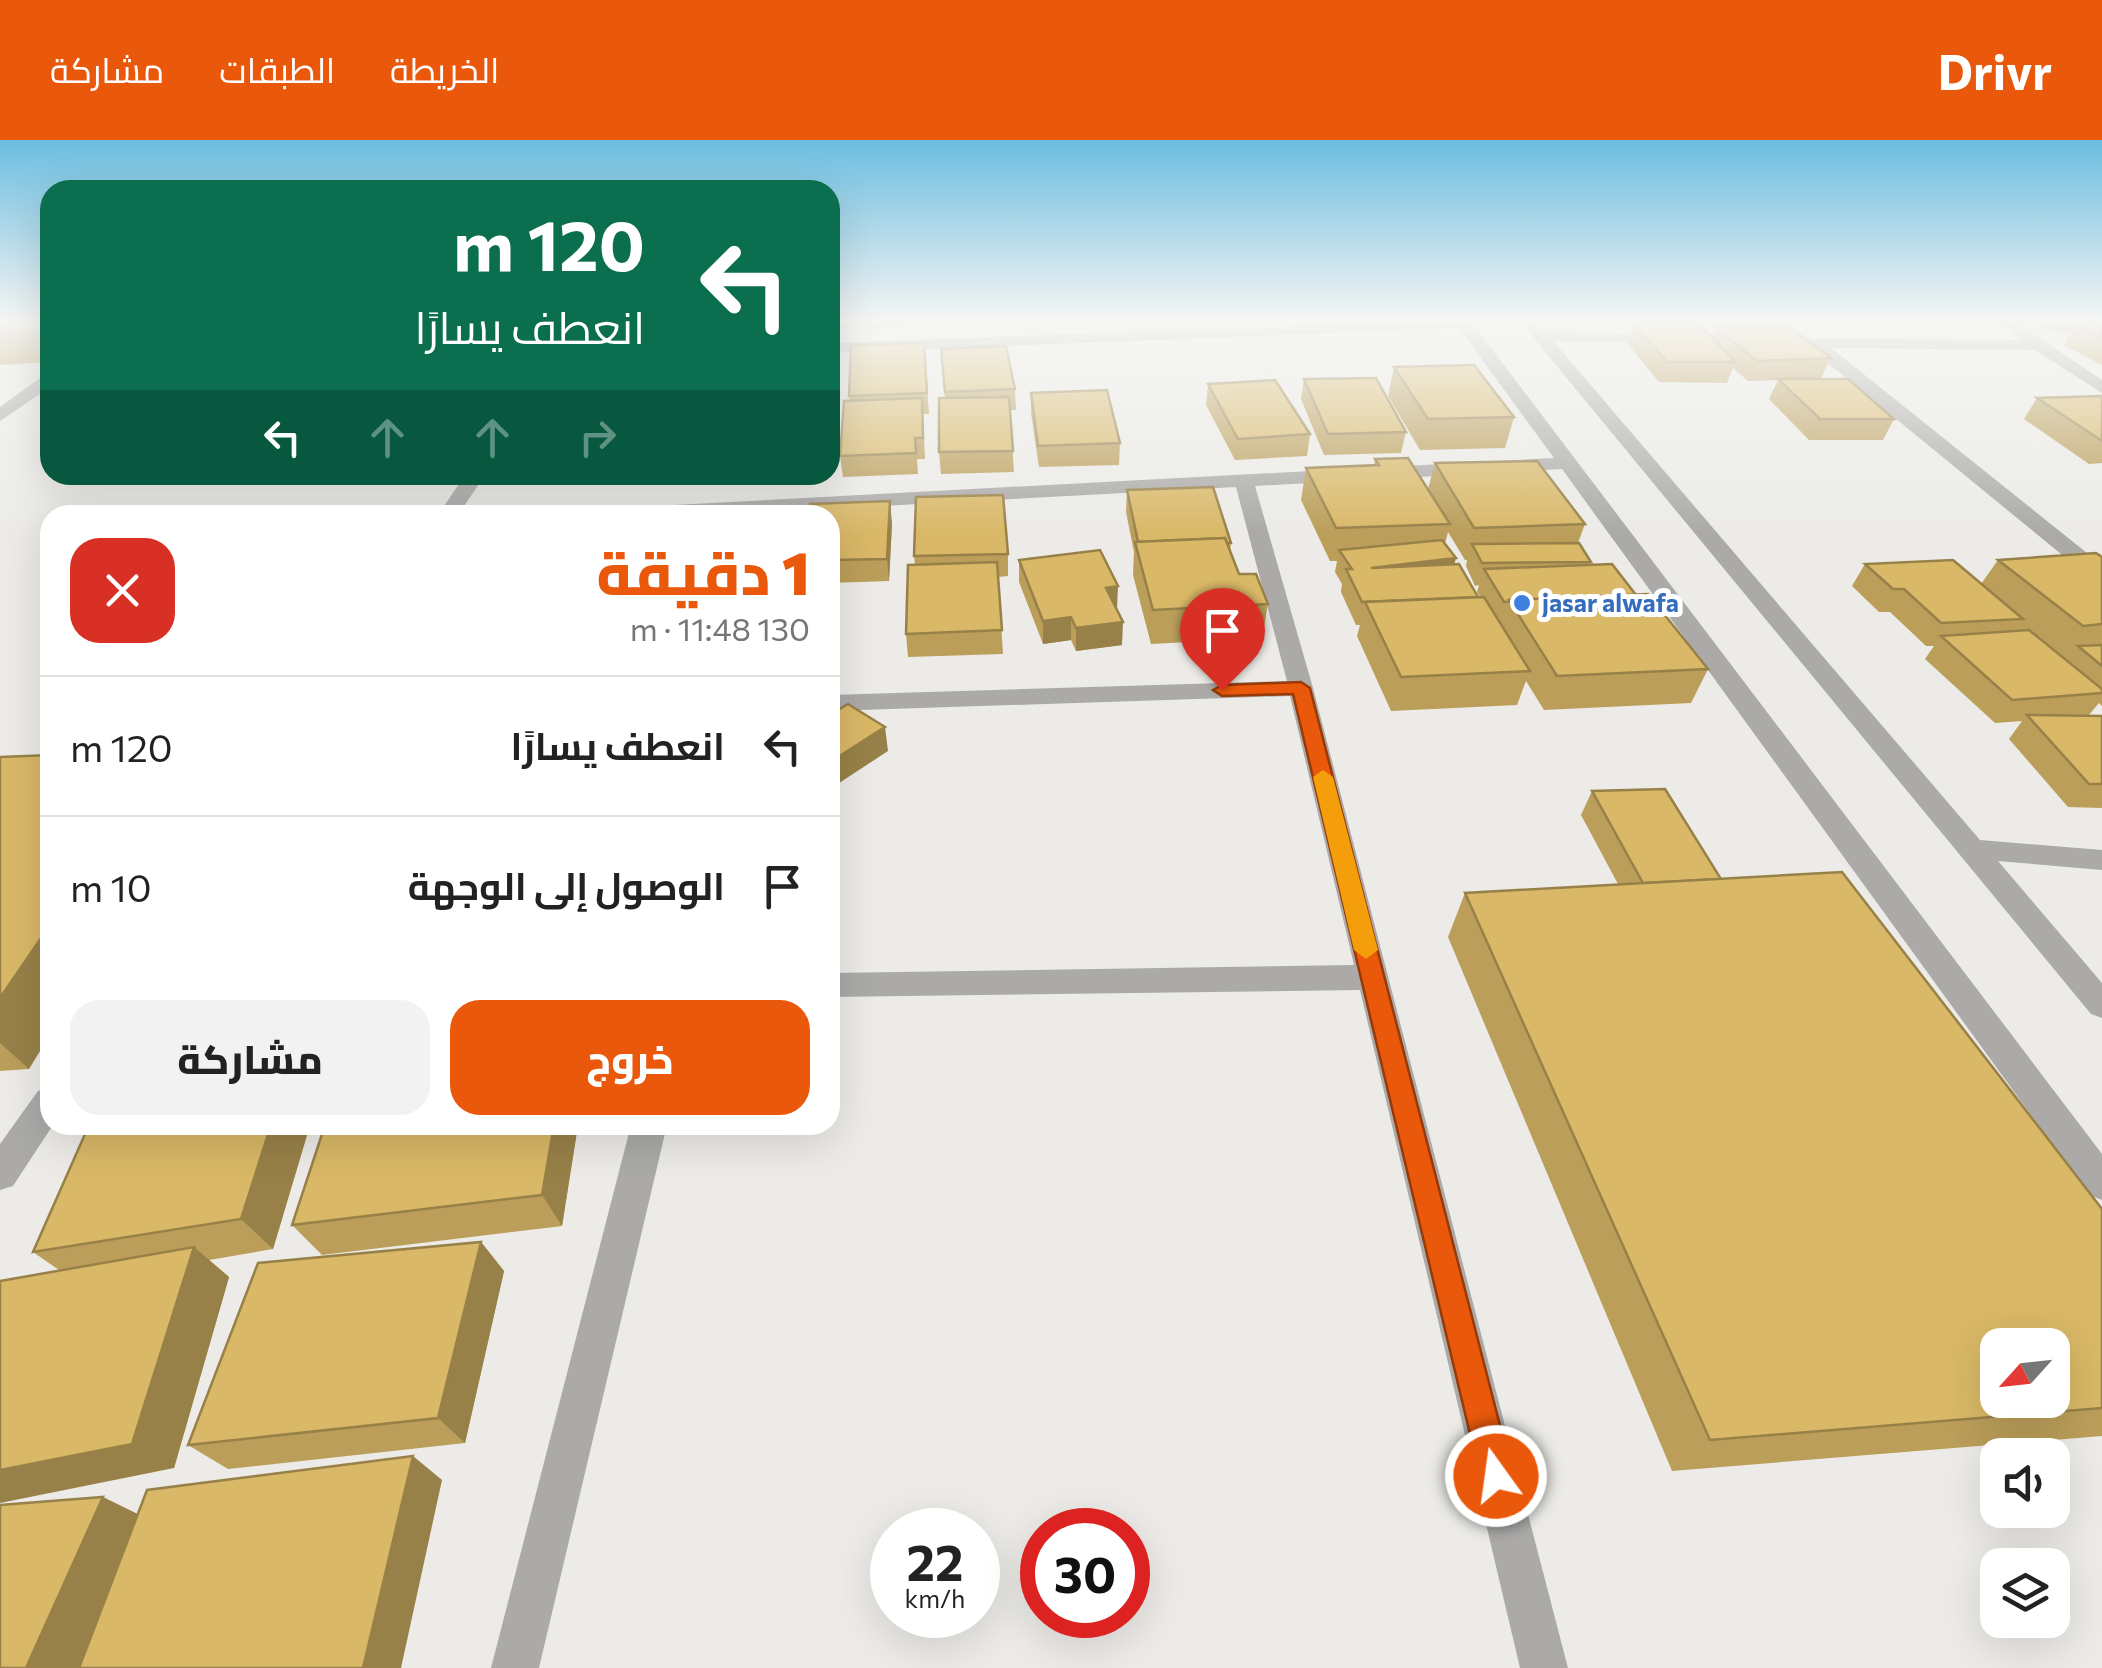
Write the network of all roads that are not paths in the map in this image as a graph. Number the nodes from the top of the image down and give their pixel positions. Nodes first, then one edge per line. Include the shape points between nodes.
1 (36, 390) edge
2 (1514, 390) edge
3 (1586, 390) edge
4 (1873, 390) edge
5 (0, 416) edge
6 (1568, 463) junction
7 (1244, 481) junction
8 (789, 505) edge
9 (2102, 576) edge
10 (1301, 688) junction
11 (840, 703) edge
12 (1971, 849) junction
13 (2102, 860) edge
14 (1373, 977) junction
15 (840, 985) edge
16 (2102, 1006) edge
17 (40, 1116) edge
18 (647, 1135) edge
19 (0, 1174) edge
20 (2102, 1183) edge
21 (515, 1668) edge
22 (1544, 1668) edge

1 - 5 street
2 - 6 street
3 - 12 street
4 - 9 street
6 - 7 street
6 - 20 street
7 - 8 street
7 - 10 street
10 - 11 street
10 - 14 street
12 - 13 street
12 - 16 street
14 - 15 street
14 - 22 street
17 - 19 street
18 - 21 street

